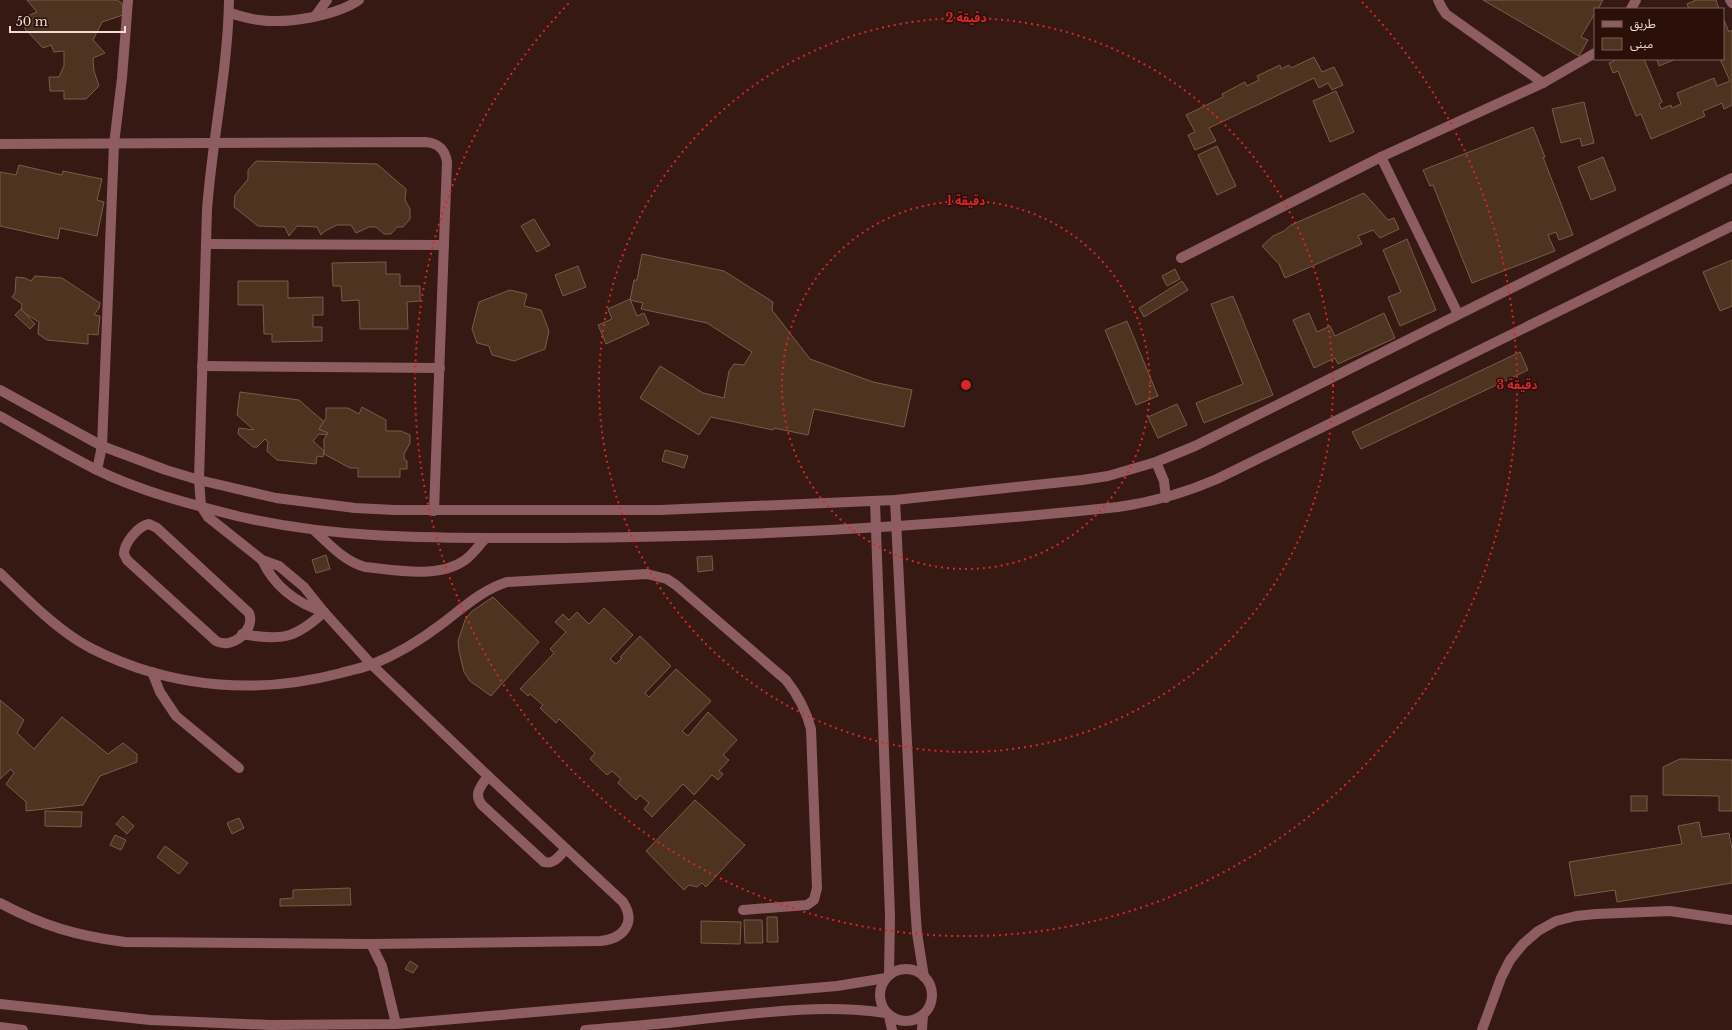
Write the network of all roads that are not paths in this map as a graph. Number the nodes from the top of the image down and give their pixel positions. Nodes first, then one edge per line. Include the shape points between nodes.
1 (128, 0) edge
2 (229, 0) edge
3 (327, 0) edge
4 (359, 0) edge
5 (1438, 0) edge
6 (1730, 0) edge
7 (1732, 3) edge
8 (229, 13) junction
9 (316, 15) junction
10 (1594, 54) edge
11 (1543, 83) junction
12 (215, 143) junction
13 (0, 144) edge
14 (114, 144) junction
15 (1381, 157) junction
16 (1732, 178) edge
17 (1732, 226) edge
18 (206, 244) junction
19 (444, 244) junction
20 (1181, 258) dead end
21 (1458, 314) junction
22 (202, 366) junction
23 (440, 368) junction
24 (0, 390) edge
25 (0, 416) edge
26 (102, 446) junction
27 (1156, 462) junction
28 (97, 470) junction
29 (199, 480) junction
30 (1166, 498) junction
31 (895, 500) junction
32 (875, 502) junction
33 (201, 506) junction
34 (434, 511) junction
35 (897, 526) junction
36 (877, 527) junction
37 (314, 530) junction
38 (486, 538) junction
39 (262, 560) junction
40 (0, 573) edge
41 (324, 612) junction
42 (242, 634) junction
43 (372, 664) junction
44 (152, 672) junction
45 (239, 768) dead end
46 (488, 776) junction
47 (566, 849) junction
48 (0, 903) edge
49 (743, 910) dead end
50 (1732, 920) edge
51 (371, 944) junction
52 (887, 977) junction
53 (924, 977) junction
54 (0, 1004) edge
55 (888, 1014) junction
56 (923, 1015) junction
57 (396, 1024) junction
58 (0, 1027) edge
59 (23, 1030) edge
60 (585, 1030) edge
61 (892, 1030) edge
62 (922, 1030) edge
63 (1482, 1030) edge

1 - 14 street
2 - 8 street
3 - 9 street
4 - 9 street via 343,10
5 - 11 street via 1446,14
6 - 7 street
8 - 9 street via 272,22
8 - 12 street
10 - 11 street
11 - 15 street
12 - 14 street
12 - 18 street via 210,176
12 - 19 street via 425,142 438,145 446,155 447,162
13 - 14 street
14 - 26 street
15 - 20 street
15 - 21 street
16 - 21 street
17 - 30 street via 1217,479
18 - 19 street
18 - 22 street
19 - 23 street
21 - 27 street via 1195,446
22 - 23 street
22 - 29 street
23 - 34 street
24 - 26 street
25 - 28 street
26 - 28 street
26 - 29 street
27 - 30 street via 1164,480
27 - 31 street via 1082,480
28 - 33 street
29 - 33 street
29 - 34 street via 276,498 316,504
30 - 35 street via 1144,504 1091,510
31 - 32 street
31 - 35 street
32 - 34 street via 660,510
32 - 36 street
33 - 37 street
33 - 39 street via 214,522
35 - 36 street
35 - 53 street via 915,904
36 - 38 street via 666,537
36 - 52 street via 890,916
37 - 38 street via 400,538
37 - 38 street via 342,556 357,565 422,572 445,570 456,566 466,560
39 - 41 street via 278,566 288,574 310,593
39 - 41 street via 270,576 295,599
40 - 44 street via 49,619 80,642 115,660
41 - 42 street via 300,631 288,636 263,638
41 - 43 street
42 - 42 street via 250,627 249,612 157,528 149,524 140,527 124,550 127,560 216,641 221,644 232,643
43 - 44 street via 323,678 266,686 208,684
43 - 46 street
43 - 49 street via 422,638 485,591 506,582 647,574 676,584 786,680 804,707 811,728 818,888 816,896 807,905
44 - 45 street via 160,692 176,716
46 - 47 street
46 - 47 street via 478,792 482,805 544,862 554,861
47 - 51 street via 618,896 627,908 629,915 625,929 614,938 600,941
48 - 51 street via 55,928 88,937 125,942
50 - 63 street via 1670,911 1589,914 1556,922 1538,931 1510,960
51 - 57 street via 382,966
52 - 53 street via 896,971 911,970
52 - 55 street via 881,986 879,996 881,1005
52 - 57 street via 837,986
53 - 56 street via 932,992 932,1000
54 - 57 street via 150,1020 270,1025
55 - 56 street via 906,1022
55 - 60 street via 825,1010 767,1012
55 - 61 street
56 - 62 street
58 - 59 street

